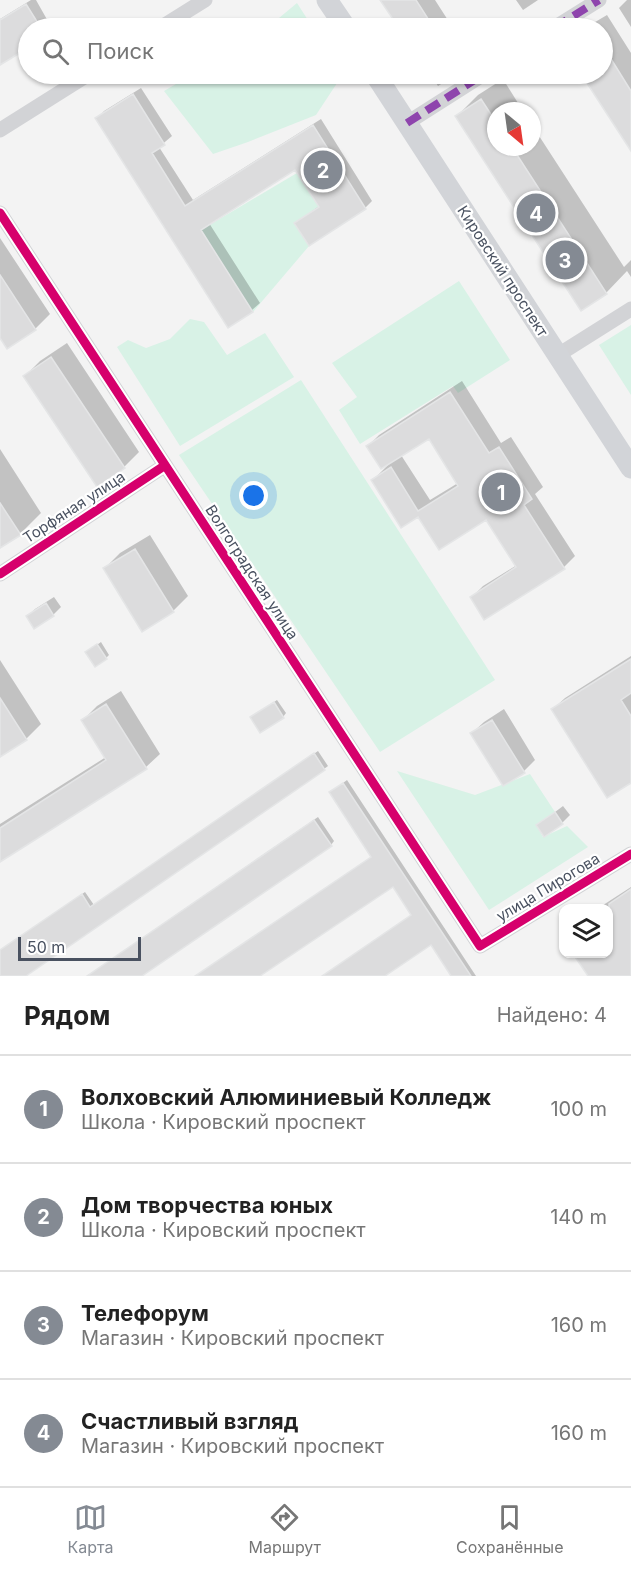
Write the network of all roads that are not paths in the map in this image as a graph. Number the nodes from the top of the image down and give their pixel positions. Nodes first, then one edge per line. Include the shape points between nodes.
1 (205, 0) edge
2 (327, 0) edge
3 (599, 0) edge
4 (176, 18) edge
5 (339, 18) edge
6 (570, 18) edge
7 (73, 84) edge
8 (382, 84) edge
9 (468, 84) edge
10 (407, 123) junction
11 (0, 130) edge
12 (0, 213) edge
13 (631, 309) edge
14 (558, 355) junction
15 (164, 466) junction
16 (631, 468) edge
17 (0, 574) edge
18 (631, 854) edge
19 (480, 946) joint

1 - 4 street
2 - 5 main road
3 - 6 street
7 - 11 street
8 - 10 main road, Кировский проспект
9 - 10 street
10 - 14 main road, Кировский проспект
12 - 15 street, Волгоградская улица
13 - 14 street
14 - 16 main road, Кировский проспект
15 - 17 street, Торфяная улица
15 - 19 street, Волгоградская улица
18 - 19 street, улица Пирогова

